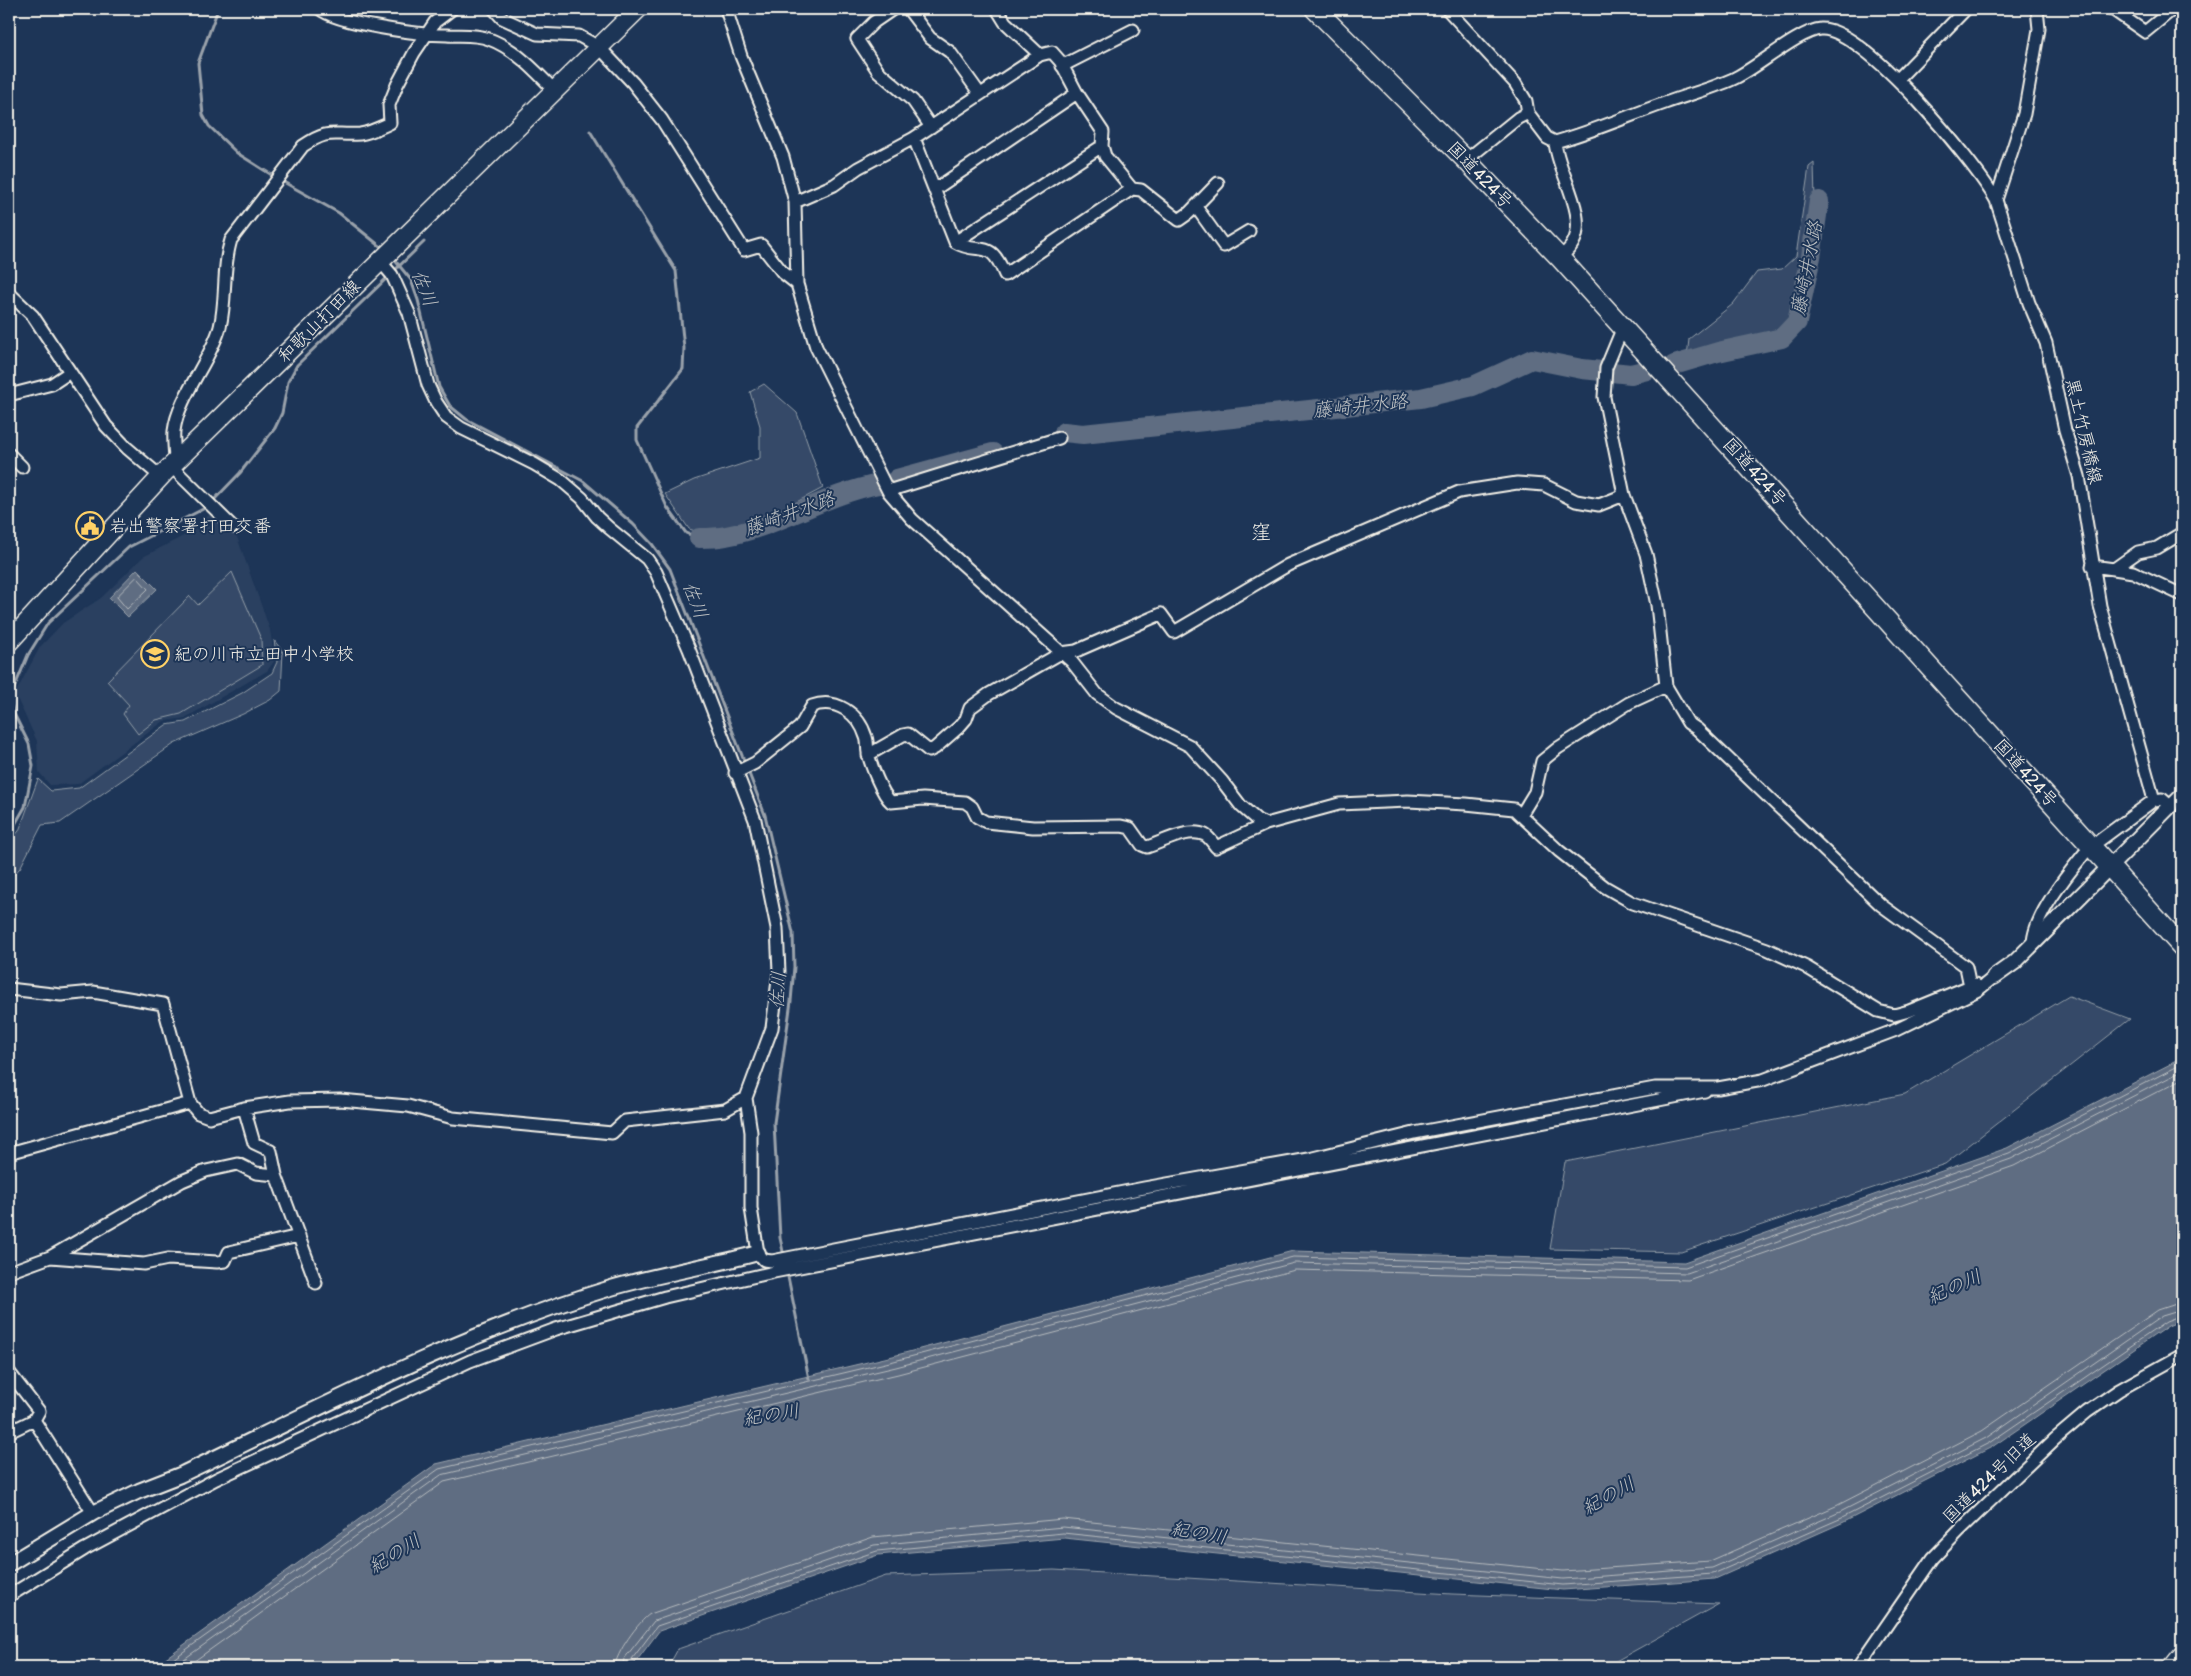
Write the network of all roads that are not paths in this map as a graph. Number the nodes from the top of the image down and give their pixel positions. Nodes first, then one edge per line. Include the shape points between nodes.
1 (320, 9) edge
2 (452, 9) edge
3 (494, 9) edge
4 (638, 9) edge
5 (726, 9) edge
6 (893, 9) edge
7 (908, 9) edge
8 (996, 9) edge
9 (1315, 9) edge
10 (1447, 9) edge
11 (1966, 9) edge
12 (2037, 9) edge
13 (2112, 9) edge
14 (2173, 9) edge
15 (1133, 30) dead end
16 (427, 33) junction
17 (599, 48) junction
18 (1040, 54) junction
19 (1062, 66) junction
20 (1898, 79) junction
21 (555, 90) junction
22 (1077, 93) junction
23 (980, 94) junction
24 (1528, 113) junction
25 (931, 127) junction
26 (914, 138) junction
27 (1555, 142) junction
28 (1102, 146) junction
29 (1466, 160) junction
30 (1218, 183) dead end
31 (1132, 189) junction
32 (934, 190) junction
33 (1996, 200) junction
34 (795, 202) junction
35 (1196, 207) junction
36 (1249, 230) dead end
37 (955, 242) junction
38 (382, 258) junction
39 (1560, 258) junction
40 (797, 284) junction
41 (9, 293) edge
42 (1623, 327) junction
43 (70, 372) junction
44 (9, 395) edge
45 (1059, 438) dead end
46 (9, 454) edge
47 (22, 467) dead end
48 (169, 468) junction
49 (888, 491) junction
50 (1624, 495) junction
51 (233, 528) dead end
52 (2182, 533) edge
53 (2092, 566) junction
54 (2114, 569) junction
55 (2182, 595) edge
56 (9, 642) edge
57 (1061, 653) junction
58 (1666, 686) junction
59 (868, 755) junction
60 (737, 772) junction
61 (2182, 794) edge
62 (2154, 800) junction
63 (2170, 806) junction
64 (1521, 814) junction
65 (1266, 824) junction
66 (2100, 840) dead end
67 (2084, 854) dead end
68 (2110, 867) junction
69 (2033, 944) junction
70 (2182, 947) edge
71 (1994, 977) junction
72 (1970, 986) junction
73 (9, 989) edge
74 (746, 1098) junction
75 (190, 1103) junction
76 (244, 1108) junction
77 (9, 1153) edge
78 (276, 1175) junction
79 (299, 1236) junction
80 (758, 1253) junction
81 (50, 1257) junction
82 (773, 1267) junction
83 (9, 1272) edge
84 (316, 1283) dead end
85 (2182, 1355) edge
86 (9, 1372) edge
87 (34, 1420) junction
88 (9, 1432) edge
89 (93, 1513) junction
90 (9, 1564) edge
91 (9, 1596) edge
92 (2182, 1657) edge
93 (1858, 1667) edge
94 (2174, 1667) edge

1 - 16 street via 337,18
2 - 16 street
3 - 17 street via 502,18 537,34 579,36
4 - 17 main road, 和歌山打田線
5 - 34 street via 741,56 783,156
6 - 25 street via 856,39 878,71 913,101
7 - 23 street via 930,38 950,52
8 - 18 street via 1005,22
9 - 29 highway, 国道424号
10 - 24 street via 1515,83 1526,101
11 - 20 street
12 - 33 street via 2039,29 2024,114
13 - 14 street via 2145,32
15 - 19 street
16 - 21 street via 487,38 506,47
16 - 48 street via 397,85 389,105 390,123 361,134 319,135 304,146 231,240 226,256 220,328 178,414
17 - 21 main road, 和歌山打田線
17 - 40 street via 634,83 662,120 744,250 761,245 783,273
18 - 19 street via 1052,52
18 - 23 street
19 - 22 street
20 - 27 street, 黒土竹房橋線 via 1845,36 1822,29 1805,35 1734,79
20 - 33 street, 黒土竹房橋線 via 1951,140
21 - 38 main road, 和歌山打田線
22 - 28 street via 1103,132
22 - 32 street
23 - 25 street
24 - 27 street via 1547,138
24 - 29 street
25 - 26 street
26 - 32 street
26 - 34 street via 858,168 834,185
27 - 39 street via 1576,212 1574,242
28 - 31 street via 1105,156
28 - 37 street
29 - 39 highway, 国道424号
30 - 35 street
31 - 35 street via 1141,190 1179,220
31 - 37 street via 1005,275 995,257 985,248 961,246
32 - 37 street
33 - 53 street, 黒土竹房橋線 via 2029,303 2046,343 2065,430 2079,476
34 - 40 street
35 - 36 street via 1224,246
38 - 48 main road, 和歌山打田線
38 - 60 street via 409,313 428,385 446,417 561,480 598,518 652,565 690,649
39 - 42 highway, 国道424号
40 - 49 street via 816,347
41 - 43 street via 33,316
42 - 50 street via 1605,371 1604,397
42 - 68 highway, 国道424号
43 - 44 street via 52,384
43 - 48 street via 106,426 127,448
45 - 49 street
46 - 47 street
48 - 51 street
48 - 56 main road, 和歌山打田線
49 - 57 street via 912,519
50 - 57 street via 1599,505 1576,501 1544,485 1517,483 1460,492 1288,565 1174,632 1161,614 1076,651
50 - 58 street via 1646,554 1657,605
52 - 54 street via 2157,548 2138,552
53 - 54 street
53 - 62 street, 黒土竹房橋線 via 2100,606
54 - 55 street via 2133,572
57 - 59 street via 970,708 959,727 935,748 929,750 908,734
57 - 65 street via 1097,694 1116,708 1190,746 1241,806
58 - 64 street via 1629,703 1542,761 1536,792
58 - 72 street via 1688,723 1874,898 1966,967
59 - 60 street via 866,738 858,720 841,706 818,704 812,706 800,727 755,763
59 - 65 street via 885,797 891,802 923,799 965,802 977,817 986,822 1032,827 1121,826 1130,828 1147,847 1196,833 1206,835 1216,847
60 - 74 street via 755,820 777,928 779,972 772,1028
61 - 63 street
62 - 63 street via 2162,799
62 - 66 street
63 - 68 street
64 - 65 street via 1514,809 1408,801 1339,804
64 - 72 street via 1559,851 1633,904 1767,949 1806,967 1878,1011 1894,1015
67 - 69 street via 2047,905
68 - 69 street
68 - 70 highway, 国道424号
69 - 71 street
71 - 72 street
71 - 82 street via 1978,990 1896,1030 1763,1080 1718,1088 1655,1088 1414,1133 1309,1159 1144,1188
73 - 75 street via 61,995 93,992 163,1004
74 - 76 street via 725,1110 625,1121 612,1132 453,1118 408,1106 340,1100 290,1101
74 - 80 street via 751,1132 751,1208
75 - 76 street via 198,1113 209,1117
75 - 77 street
76 - 78 street via 254,1143 271,1151
78 - 79 street
78 - 81 street via 256,1173 238,1164 206,1171 182,1181
79 - 81 street via 229,1252 225,1261 218,1262 168,1259 144,1264
79 - 84 street
80 - 82 street
80 - 89 street via 612,1288 519,1320 440,1353 180,1476 138,1491
81 - 83 street
82 - 91 street via 556,1329 470,1361 216,1478 85,1549
85 - 93 street, 国道424号旧道 via 2087,1412 1960,1530 1933,1558
86 - 87 street via 39,1411
87 - 88 street
87 - 89 street
89 - 90 street
92 - 94 highway

